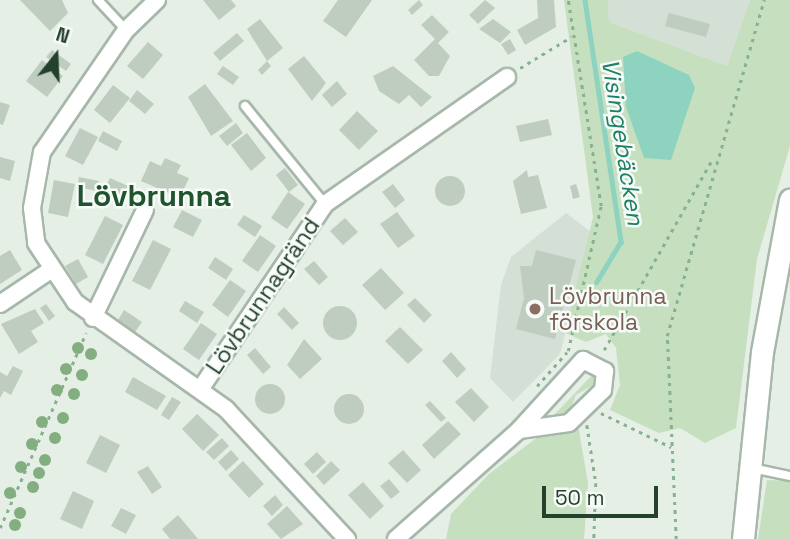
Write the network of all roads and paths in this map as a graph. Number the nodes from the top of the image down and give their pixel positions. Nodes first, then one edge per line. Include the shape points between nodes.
1 (98, 0) edge
2 (157, 0) edge
3 (568, 0) edge
4 (764, 0) edge
5 (126, 30) junction
6 (571, 37) junction
7 (507, 77) joint
8 (245, 106) dead end
9 (715, 154) junction
10 (790, 200) edge
11 (325, 204) junction
12 (145, 210) dead end
13 (52, 269) junction
14 (0, 304) edge
15 (93, 318) junction
16 (604, 350) dead end
17 (568, 351) dead end
18 (201, 388) junction
19 (598, 411) dead end
20 (586, 420) dead end
21 (519, 430) junction
22 (671, 447) junction
23 (748, 467) junction
24 (790, 476) edge
25 (0, 528) edge
26 (347, 539) edge
27 (397, 539) edge
28 (594, 539) edge
29 (676, 539) edge
30 (743, 539) edge

1 - 5 lane
2 - 5 street
3 - 6 path
4 - 9 path
5 - 13 street via 39,160 33,225
6 - 7 path
6 - 17 path via 601,206
7 - 11 street, Lövbrunnagränd
8 - 11 lane, Lövbrunnagränd
9 - 16 path
9 - 22 path via 667,336
10 - 23 main road
11 - 18 street, Lövbrunnagränd
12 - 15 street
13 - 14 street
13 - 15 street
15 - 18 street
15 - 25 path
18 - 26 street
19 - 22 path
20 - 28 path via 596,483
21 - 21 street via 569,423 603,390 605,372 583,360
21 - 27 street
22 - 29 path
23 - 24 lane
23 - 30 main road

